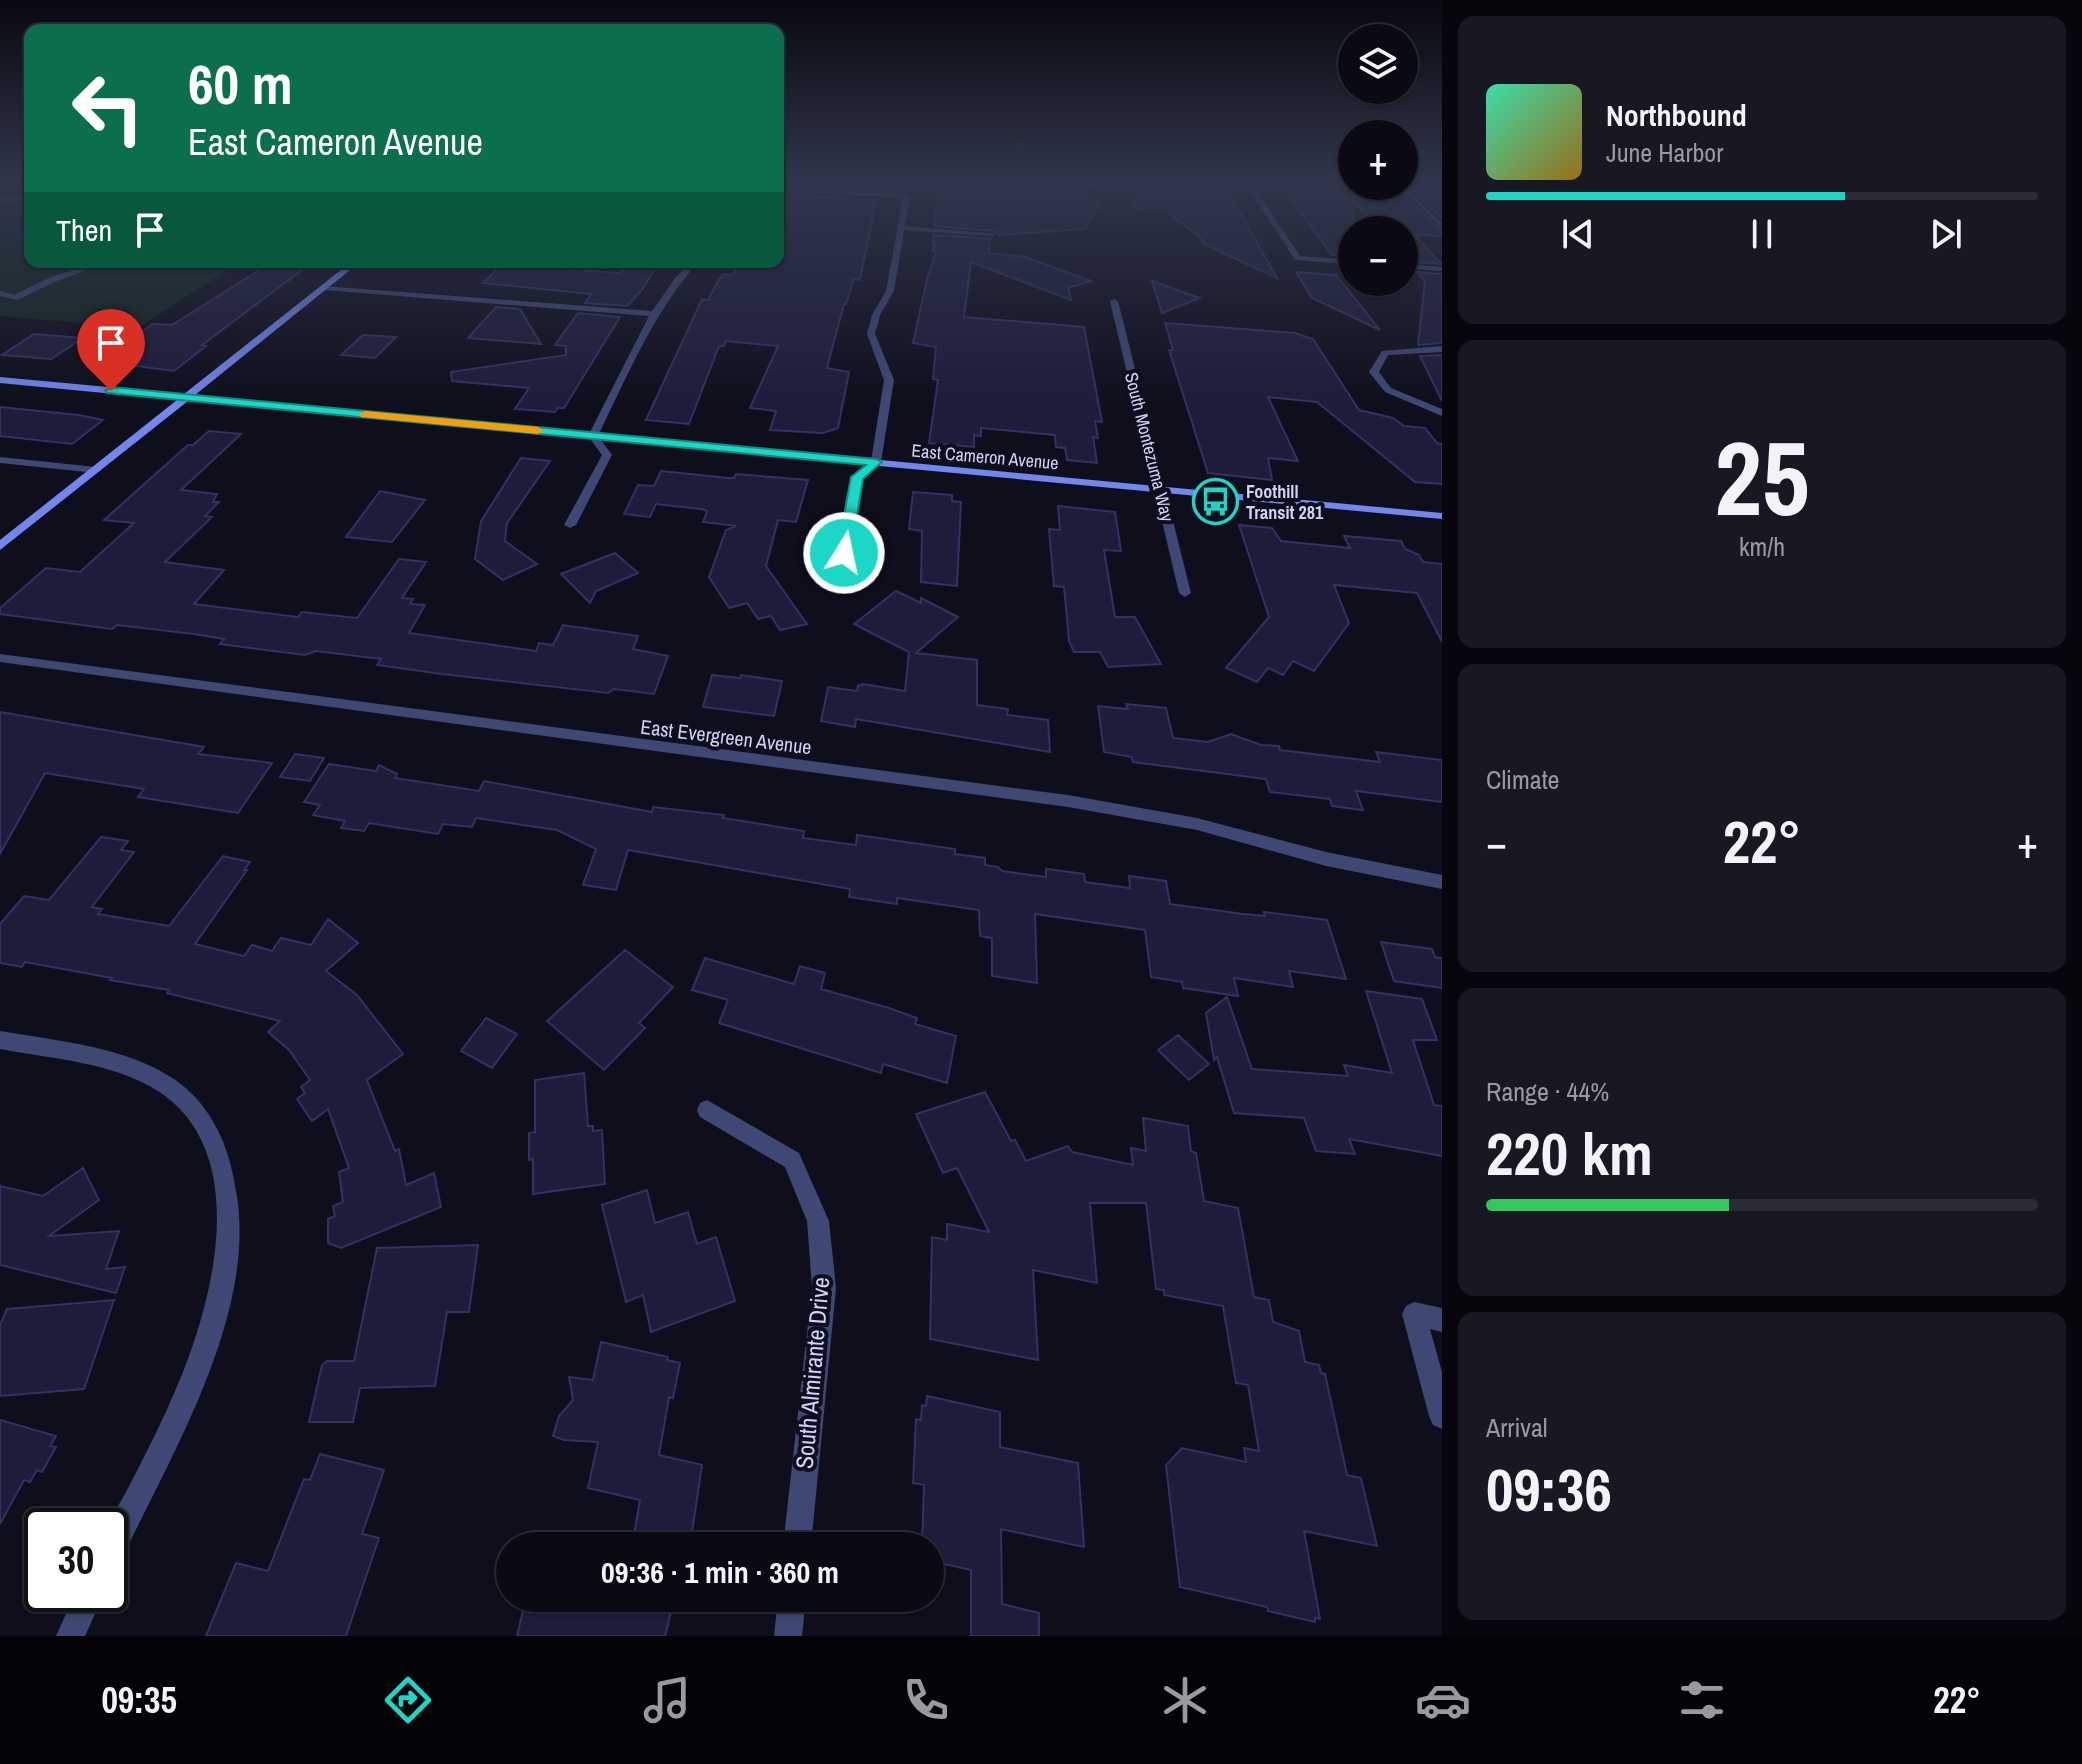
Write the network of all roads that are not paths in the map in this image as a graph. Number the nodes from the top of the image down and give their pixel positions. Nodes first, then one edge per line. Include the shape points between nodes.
1 (896, 254) edge
2 (1296, 254) edge
3 (1338, 261) edge
4 (1418, 267) edge
5 (86, 268) edge
6 (349, 268) edge
7 (688, 268) edge
8 (1442, 269) edge
9 (324, 288) junction
10 (0, 293) edge
11 (1114, 301) dead end
12 (655, 314) junction
13 (1442, 349) edge
14 (0, 380) edge
15 (186, 398) junction
16 (1442, 413) edge
17 (593, 436) junction
18 (0, 460) edge
19 (876, 462) junction
20 (96, 470) junction
21 (1159, 489) junction
22 (1442, 516) edge
23 (570, 525) dead end
24 (0, 546) edge
25 (844, 553) dead end
26 (1185, 593) dead end
27 (0, 658) edge
28 (1442, 882) edge
29 (0, 1040) edge
30 (707, 1110) dead end
31 (1442, 1320) edge
32 (1442, 1416) edge
33 (128, 1514) edge
34 (798, 1532) edge
35 (81, 1612) edge
36 (791, 1612) edge
37 (70, 1636) edge
38 (788, 1636) edge

1 - 19 street via 890,291 871,334 889,380
2 - 3 street
4 - 8 street
5 - 10 street via 14,298
6 - 9 main road
7 - 12 street
9 - 12 street
9 - 15 main road
11 - 21 street, South Montezuma Way
12 - 17 street
13 - 16 street via 1385,353 1374,372 1388,390
14 - 15 main road, East Cameron Avenue
15 - 17 main road, East Cameron Avenue
15 - 20 main road
17 - 19 main road, East Cameron Avenue
17 - 23 street via 607,455
18 - 20 street
19 - 21 main road, East Cameron Avenue
19 - 25 street via 857,477
20 - 24 main road
21 - 22 main road, East Cameron Avenue
21 - 26 street, South Montezuma Way
27 - 28 street, East Evergreen Avenue via 1068,801 1197,824 1326,859
29 - 33 street via 106,1061 149,1077 184,1099 212,1137 225,1183 226,1275 210,1332
30 - 34 street, South Almirante Drive via 792,1160 818,1221 824,1288
31 - 32 street via 1414,1314
35 - 37 street
36 - 38 street

